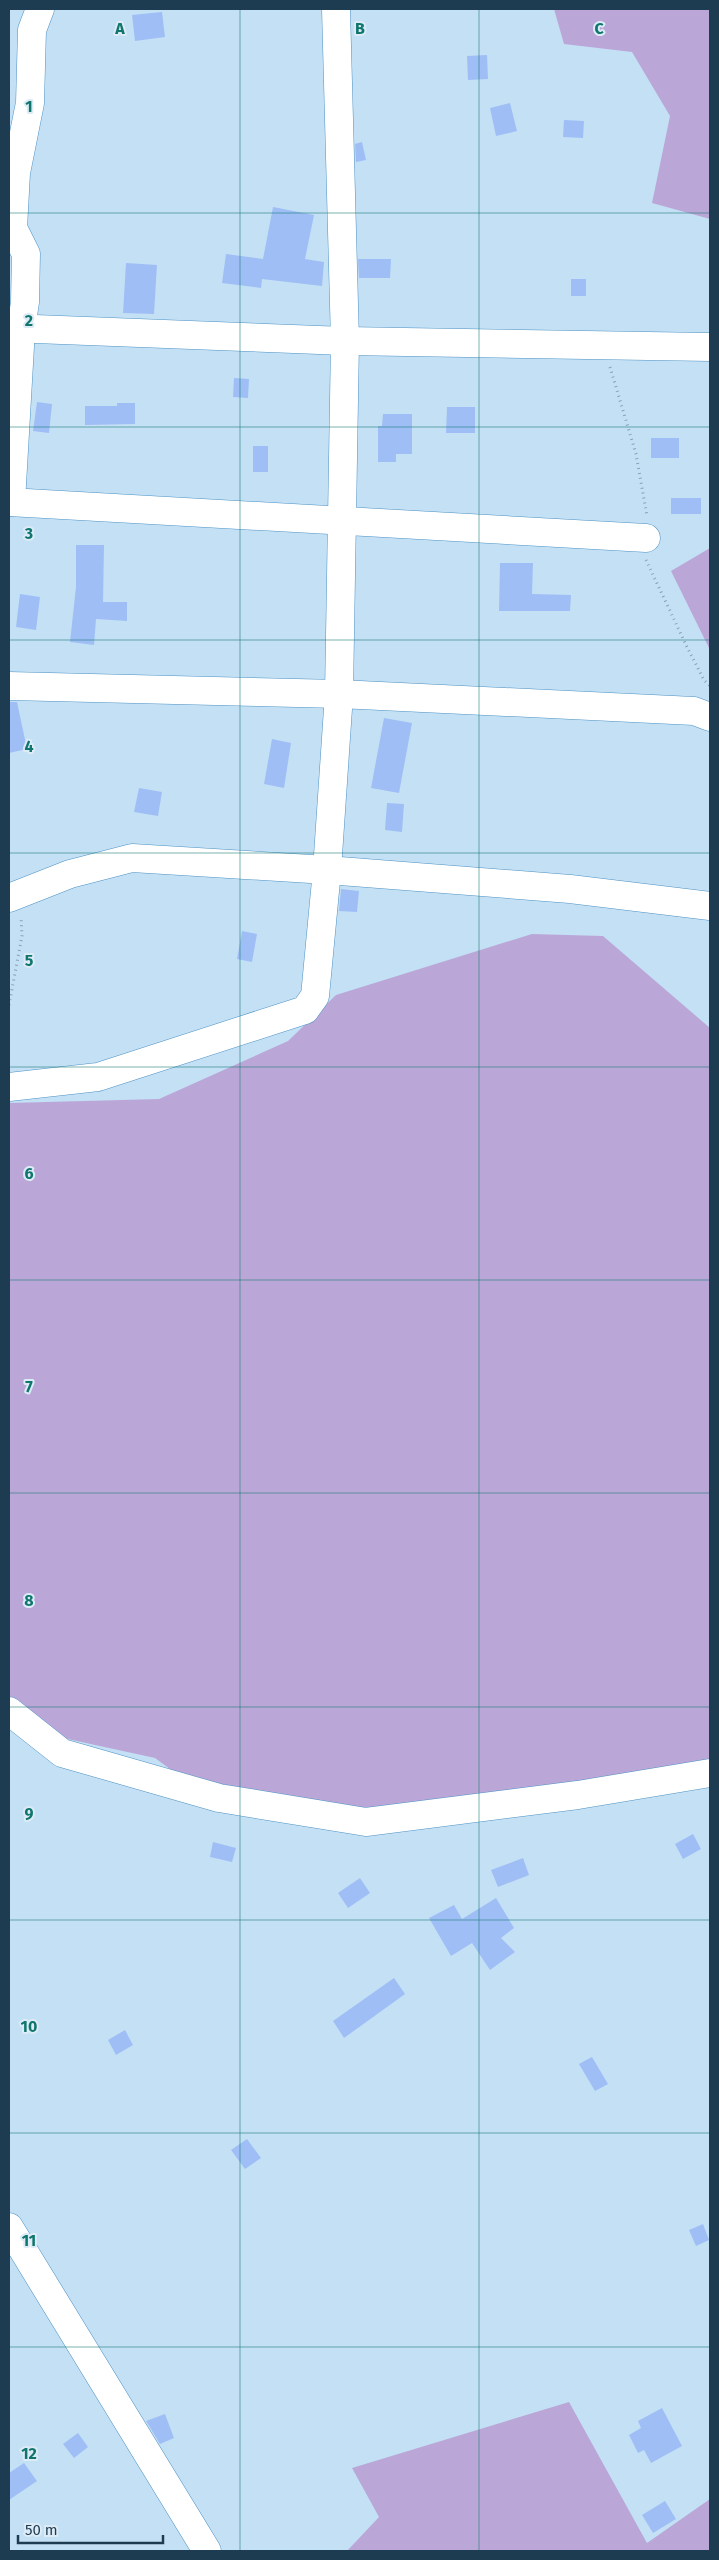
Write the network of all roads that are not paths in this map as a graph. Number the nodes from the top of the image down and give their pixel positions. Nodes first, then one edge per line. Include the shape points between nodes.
1 (40, 9) edge
2 (336, 9) edge
3 (15, 328) edge
4 (345, 341) junction
5 (710, 347) edge
6 (10, 502) edge
7 (342, 523) junction
8 (646, 538) road end
9 (9, 686) edge
10 (339, 694) junction
11 (710, 717) edge
12 (327, 870) junction
13 (9, 897) edge
14 (710, 906) edge
15 (9, 1086) edge
16 (9, 1711) edge
17 (710, 1773) edge
18 (9, 2227) edge
19 (207, 2551) edge

1 - 3 street via 32,30 30,103 16,173 13,228 26,254 25,302
2 - 4 street
3 - 4 street
3 - 6 street
4 - 5 street
4 - 7 street
6 - 7 street
7 - 8 street
7 - 10 street
9 - 10 street
10 - 11 street via 694,711
10 - 12 street
12 - 13 street via 132,858 70,874
12 - 14 street via 570,889
12 - 15 street via 314,996 305,1010 98,1077
16 - 17 street via 62,1753 219,1798 366,1822 578,1795
18 - 19 street

